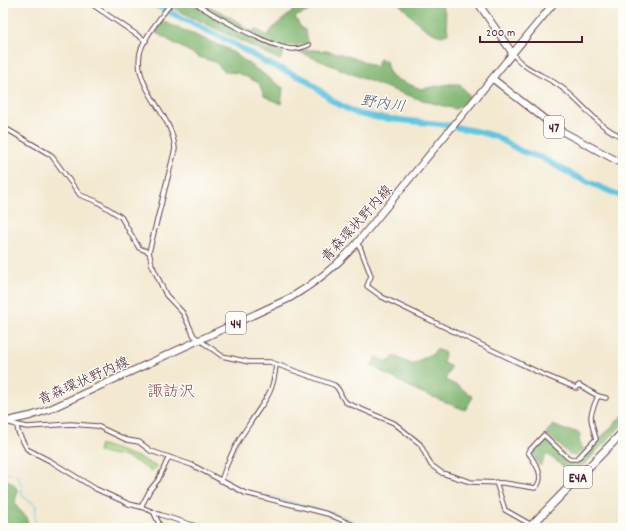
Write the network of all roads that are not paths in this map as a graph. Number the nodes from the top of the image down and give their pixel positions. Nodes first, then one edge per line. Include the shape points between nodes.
1 (90, 3) edge
2 (171, 3) edge
3 (196, 3) edge
4 (478, 3) edge
5 (554, 3) edge
6 (146, 41) junction
7 (309, 46) dead end
8 (513, 54) junction
9 (493, 79) junction
10 (3, 127) edge
11 (623, 137) edge
12 (623, 164) edge
13 (356, 244) junction
14 (149, 252) junction
15 (200, 340) junction
16 (276, 365) junction
17 (598, 396) junction
18 (606, 398) dead end
19 (4, 422) edge
20 (18, 426) junction
21 (623, 432) edge
22 (169, 457) junction
23 (221, 481) junction
24 (496, 482) junction
25 (142, 507) junction
26 (154, 513) junction
27 (529, 526) edge
28 (162, 528) edge
29 (202, 528) edge
30 (360, 528) edge

1 - 6 street
2 - 6 street
3 - 7 street via 268,41 293,49
4 - 8 main road
5 - 8 main road, 44
6 - 14 street via 140,52 141,73 173,132 175,149
8 - 9 main road, 44
8 - 11 street via 523,66 568,92 610,132
9 - 12 main road, 47 via 556,128
9 - 13 main road, 青森環状野内線 / 44
10 - 14 street via 51,154 80,195 115,212 121,217 139,248
13 - 15 main road, 青森環状野内線 / 44 via 335,266 295,295
13 - 17 street via 360,247 371,276 367,286 382,298 540,373 576,388 579,385
14 - 15 street via 166,295 183,313 194,336
15 - 16 street via 222,356
15 - 19 main road, 青森環状野内線 / 44 via 48,410
16 - 23 street via 270,395 249,424 226,466
16 - 24 street via 334,385 347,404 391,421 420,444 428,461 442,473 471,482
17 - 18 street
17 - 24 street via 590,416 596,439 581,456 570,459 544,435 528,452 540,473 537,486 532,488
19 - 20 street
20 - 22 street via 96,426 127,440 139,442 151,451
20 - 25 street via 18,432 28,449 96,489
21 - 27 highway, E4A
22 - 23 street via 192,465
22 - 25 street
23 - 30 street via 252,495 328,514
24 - 27 street via 505,510
25 - 26 street
26 - 28 street
26 - 29 street

